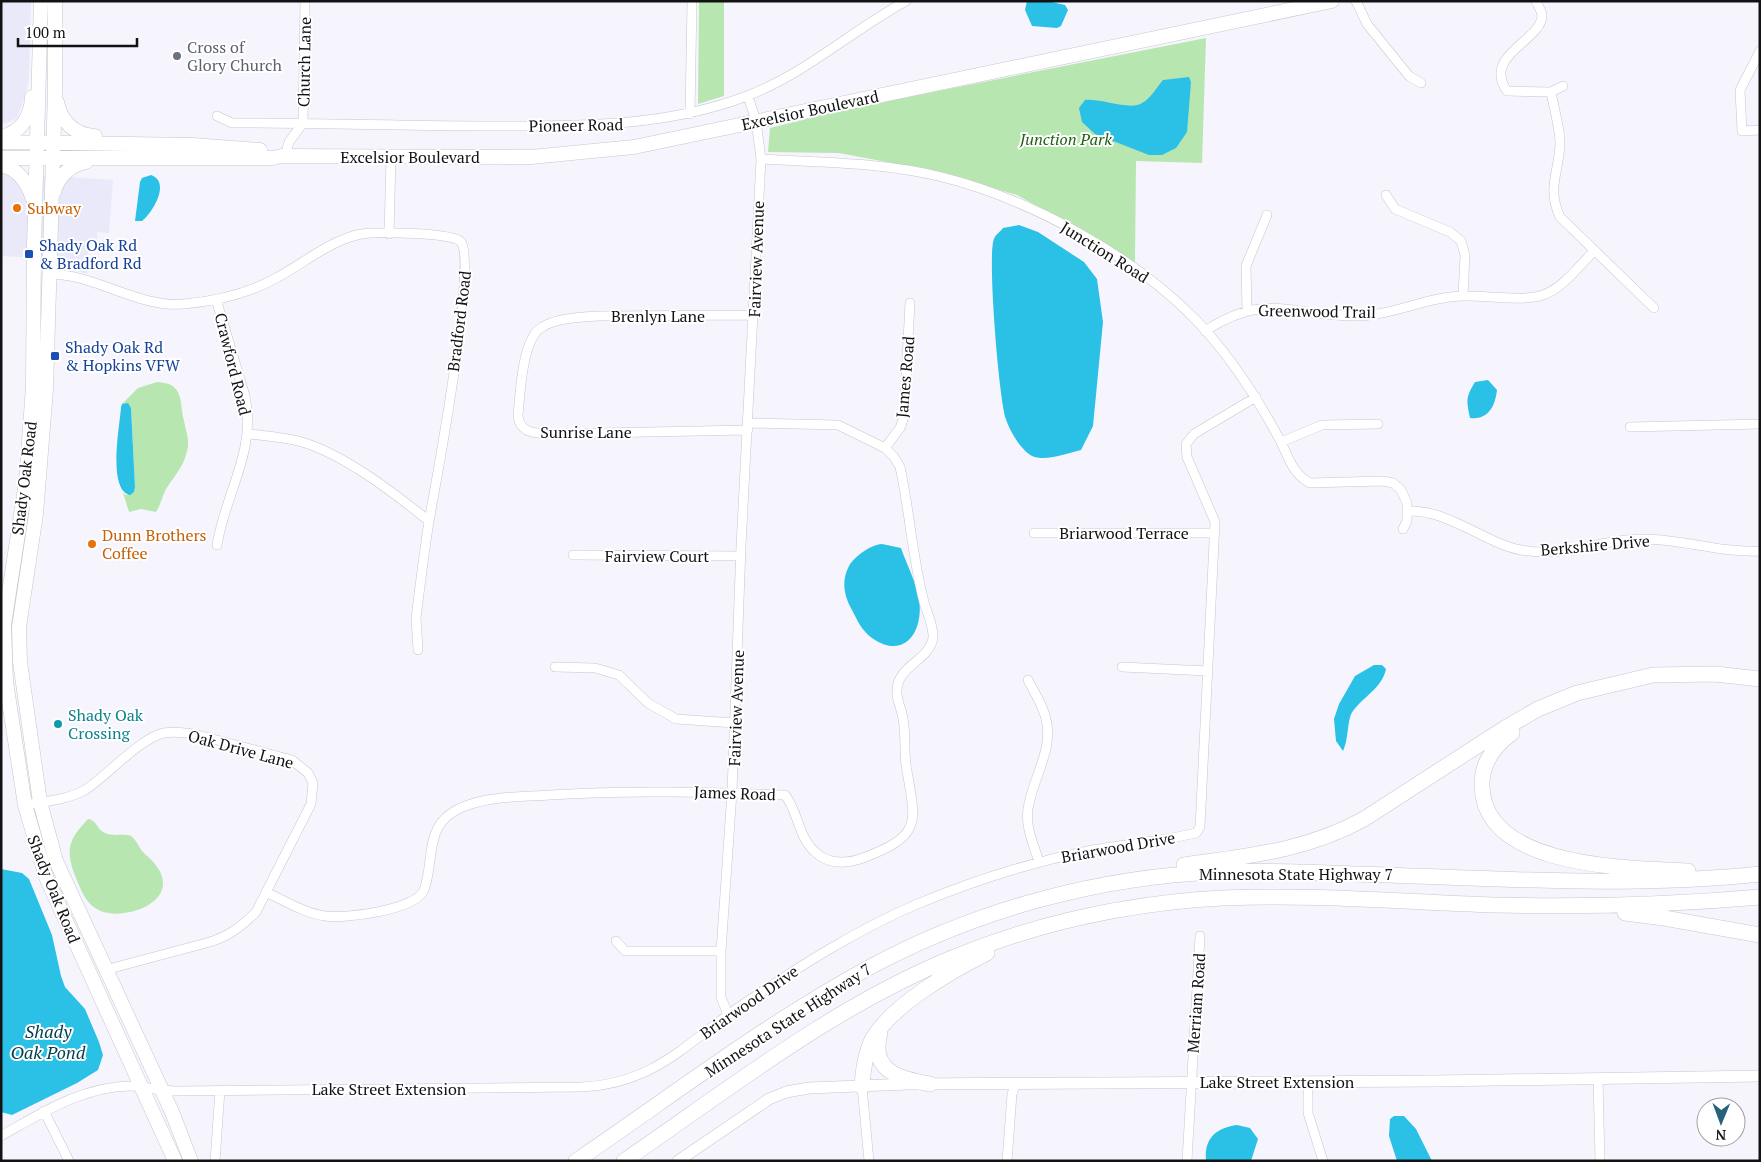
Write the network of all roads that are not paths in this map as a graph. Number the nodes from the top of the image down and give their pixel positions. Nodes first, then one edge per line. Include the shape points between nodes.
1 (41, 1) edge
2 (55, 1) edge
3 (305, 1) edge
4 (692, 1) edge
5 (906, 1) edge
6 (1332, 1) edge
7 (1356, 1) edge
8 (1536, 1) edge
9 (40, 33) junction
10 (1760, 51) edge
11 (1421, 83) dead end
12 (1563, 86) dead end
13 (55, 90) junction
14 (1551, 92) junction
15 (748, 96) junction
16 (690, 114) junction
17 (217, 116) dead end
18 (756, 121) junction
19 (303, 123) junction
20 (1760, 130) edge
21 (1, 137) edge
22 (1, 142) edge
23 (38, 142) junction
24 (54, 142) junction
25 (193, 144) junction
26 (284, 156) junction
27 (391, 157) junction
28 (1, 158) edge
29 (37, 158) junction
30 (53, 159) junction
31 (99, 159) junction
32 (761, 159) junction
33 (1, 165) edge
34 (1386, 195) dead end
35 (52, 202) junction
36 (35, 206) junction
37 (1267, 215) dead end
38 (389, 234) junction
39 (1594, 251) junction
40 (49, 274) junction
41 (1463, 296) junction
42 (216, 299) junction
43 (910, 303) dead end
44 (1654, 308) dead end
45 (1248, 310) junction
46 (754, 315) junction
47 (562, 321) joint
48 (1206, 331) junction
49 (1256, 397) junction
50 (1378, 424) dead end
51 (1760, 424) edge
52 (748, 426) junction
53 (1630, 427) dead end
54 (248, 434) junction
55 (1281, 442) junction
56 (885, 448) junction
57 (1407, 511) junction
58 (429, 521) junction
59 (1403, 529) dead end
60 (1034, 533) dead end
61 (1215, 533) junction
62 (217, 545) dead end
63 (1760, 551) edge
64 (573, 556) dead end
65 (741, 556) junction
66 (3, 610) edge
67 (21, 612) junction
68 (418, 650) dead end
69 (555, 667) dead end
70 (1122, 667) dead end
71 (1208, 671) junction
72 (1760, 679) edge
73 (1028, 680) dead end
74 (1760, 689) edge
75 (735, 723) junction
76 (732, 792) junction
77 (40, 802) junction
78 (25, 805) junction
79 (1039, 862) junction
80 (1760, 869) edge
81 (1760, 874) edge
82 (266, 892) junction
83 (1059, 895) junction
84 (1760, 897) edge
85 (1496, 905) junction
86 (1065, 922) junction
87 (1760, 935) edge
88 (1200, 936) dead end
89 (616, 941) dead end
90 (721, 951) junction
91 (105, 970) junction
92 (728, 1015) junction
93 (883, 1025) junction
94 (1760, 1076) edge
95 (1598, 1078) junction
96 (1308, 1082) junction
97 (617, 1083) joint
98 (1191, 1083) junction
99 (930, 1084) junction
100 (1015, 1085) junction
101 (862, 1087) junction
102 (143, 1088) junction
103 (162, 1090) junction
104 (220, 1090) junction
105 (44, 1111) junction
106 (1, 1136) edge
107 (69, 1161) edge
108 (175, 1161) edge
109 (191, 1161) edge
110 (216, 1161) edge
111 (576, 1161) edge
112 (624, 1161) edge
113 (678, 1161) edge
114 (869, 1161) edge
115 (1007, 1161) edge
116 (1187, 1161) edge
117 (1323, 1161) edge
118 (1600, 1161) edge

1 - 9 main road, Shady Oak Road
2 - 13 main road, Shady Oak Road
3 - 19 street, Church Lane
4 - 16 street
5 - 15 street, Pioneer Road via 813,62
6 - 18 main road, Excelsior Boulevard
7 - 11 street via 1367,24 1409,76
8 - 14 street via 1542,14 1540,24 1508,56 1501,72 1501,83 1507,92
9 - 21 main road via 34,50 30,111 19,128
9 - 23 main road, Shady Oak Road
10 - 20 street via 1740,90 1742,130
12 - 14 street
13 - 24 main road, Shady Oak Road
13 - 25 main road via 64,120 84,135 150,137
14 - 39 street via 1560,143 1554,179 1554,206 1568,227
15 - 16 street, Pioneer Road
15 - 18 street, Fairview Avenue
16 - 19 street, Pioneer Road via 636,123 568,126
17 - 19 street, Pioneer Road via 232,123
18 - 27 main road, Excelsior Boulevard via 653,144 574,154
18 - 32 street, Fairview Avenue
19 - 26 street via 289,142
22 - 23 main road, Excelsior Boulevard
23 - 24 main road, Excelsior Boulevard
23 - 29 main road, Shady Oak Road
24 - 25 main road, Excelsior Boulevard
24 - 30 main road, Shady Oak Road
25 - 26 main road, Excelsior Boulevard via 273,151
26 - 27 main road, Excelsior Boulevard
26 - 31 main road, Excelsior Boulevard
27 - 38 street
28 - 29 main road, Excelsior Boulevard
29 - 30 main road, Excelsior Boulevard
29 - 36 main road, Shady Oak Road
30 - 31 main road, Excelsior Boulevard
30 - 35 main road, Shady Oak Road
31 - 35 main road via 80,163 67,171 56,185
32 - 46 street, Fairview Avenue
32 - 48 street, Junction Road via 889,168 941,176 992,192 1034,209 1097,244 1156,285
33 - 36 main road via 23,178
34 - 41 street via 1395,209 1450,232 1461,241 1465,255
35 - 40 main road, Shady Oak Road
36 - 66 main road, Shady Oak Road via 32,419 26,482
37 - 45 street via 1246,266
38 - 42 street, Bradford Road via 363,234 343,240 265,284
38 - 58 street, Bradford Road via 455,237 465,250 461,320
39 - 41 street, Greenwood Trail via 1563,282 1541,296
39 - 44 street
40 - 42 street, Bradford Road via 77,276 162,304
40 - 67 main road, Shady Oak Road via 41,456
41 - 45 street, Greenwood Trail via 1355,316 1271,307
42 - 54 street, Crawford Road via 246,404
43 - 56 street, James Road via 904,417
45 - 48 street, Greenwood Trail
46 - 47 street, Brenlyn Lane via 598,316
46 - 52 street, Fairview Avenue
47 - 52 street, Sunrise Lane via 539,330 532,338 524,368 518,416 524,429 549,434
48 - 49 street, Junction Road
49 - 55 street, Junction Road
49 - 61 street, Briarwood Drive via 1194,434 1186,444 1187,457 1213,513
50 - 55 street via 1322,425
51 - 53 street
52 - 56 street, Sunrise Lane via 838,424
52 - 65 street, Fairview Avenue
54 - 58 street via 286,438 318,448 387,487
54 - 62 street, Crawford Road
55 - 57 street, Junction Road via 1294,471 1310,483 1393,483 1404,494
56 - 76 street, James Road via 900,467 915,569 933,631 930,646 902,674 897,689 914,812 912,824 897,844 885,850 856,861 833,862 808,845 785,794
57 - 59 street
57 - 63 street, Berkshire Drive via 1418,510 1499,544 1537,552 1572,551 1653,539 1734,551
58 - 68 street, Bradford Road via 416,618
60 - 61 street, Briarwood Terrace
61 - 71 street, Briarwood Drive
64 - 65 street, Fairview Court
65 - 75 street, Fairview Avenue
66 - 67 street
66 - 78 main road, Shady Oak Road via 3,654
67 - 77 main road, Shady Oak Road via 20,662
69 - 75 street via 595,668 619,675 648,703 676,719
70 - 71 street
71 - 79 street, Briarwood Drive via 1199,831
72 - 83 highway via 1671,674 1589,689 1550,703 1519,720 1364,819 1325,837 1266,854 1132,874
73 - 79 street via 1048,729 1028,810 1029,831
74 - 80 highway via 1721,683 1678,682 1625,688 1587,698 1548,713 1503,739 1486,762 1482,785 1486,806 1498,825 1549,854 1616,867 1697,871
75 - 76 street, Fairview Avenue
76 - 82 street, James Road via 567,794 484,800 458,810 436,832 424,890 411,903 340,917 326,916 304,911
76 - 90 street, Fairview Avenue
77 - 78 street, Oak Drive Lane
77 - 82 street, Oak Drive Lane via 85,790 162,733 194,734 292,760 308,773 314,794
77 - 91 main road, Shady Oak Road via 56,861
78 - 102 main road, Shady Oak Road via 46,877
79 - 92 street, Briarwood Drive via 967,885 862,930 816,956
81 - 83 highway, Minnesota State Highway 7 via 1677,880 1584,881 1238,871 1160,877
82 - 91 street, Oak Drive Lane via 256,912 224,938
83 - 111 highway, Minnesota State Highway 7 via 944,933 859,974 790,1015
84 - 85 highway, Minnesota State Highway 7 via 1654,905
85 - 86 highway, Minnesota State Highway 7 via 1224,898 1126,909
85 - 87 highway via 1664,918
86 - 93 highway via 999,947 940,979
86 - 112 highway, Minnesota State Highway 7 via 953,958 875,995 798,1042
88 - 98 street, Merriam Road
89 - 90 street via 625,951
90 - 92 street, Fairview Avenue via 721,997
91 - 103 main road, Shady Oak Road
92 - 97 street, Briarwood Drive via 649,1072
93 - 99 highway via 878,1048 886,1067 896,1076
93 - 101 highway via 866,1054
94 - 95 street, Lake Street Extension
95 - 96 street, Lake Street Extension
95 - 118 street
96 - 98 street, Lake Street Extension
96 - 117 street via 1308,1112
97 - 104 street, Lake Street Extension via 572,1087
98 - 100 street, Lake Street Extension
98 - 116 street, Merriam Road
99 - 100 street, Lake Street Extension
99 - 101 street, Lake Street Extension
100 - 115 street
101 - 113 street, Lake Street Extension via 794,1089 769,1099
101 - 114 street
102 - 103 street, Lake Street Extension
102 - 105 street, Lake Street Extension via 130,1086 87,1093
102 - 108 main road, Shady Oak Road
103 - 104 street, Lake Street Extension
103 - 109 main road, Shady Oak Road
104 - 110 street
105 - 106 street, Lake Street Extension
105 - 107 street

